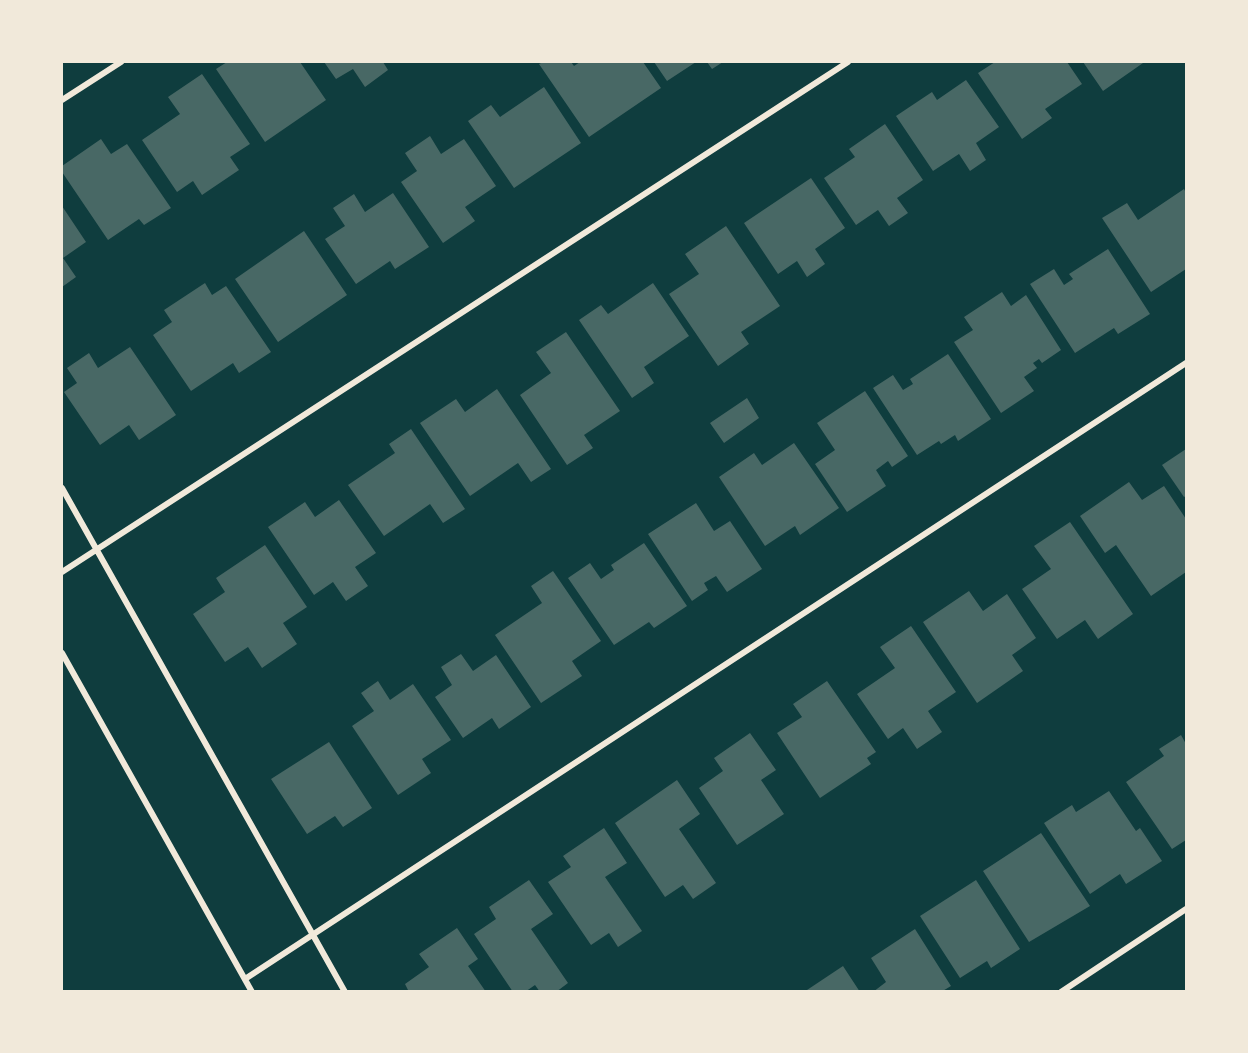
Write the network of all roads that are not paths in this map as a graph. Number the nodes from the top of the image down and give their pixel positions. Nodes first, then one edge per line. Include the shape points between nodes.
1 (121, 62) edge
2 (848, 62) edge
3 (62, 100) edge
4 (1186, 363) edge
5 (62, 488) edge
6 (96, 550) junction
7 (62, 572) edge
8 (62, 653) edge
9 (1186, 909) edge
10 (314, 935) junction
11 (245, 979) junction
12 (252, 992) edge
13 (345, 992) edge
14 (1061, 992) edge

1 - 3 street
2 - 6 street
4 - 10 street
5 - 6 street
6 - 7 street
6 - 10 street
8 - 11 street
9 - 14 street
10 - 11 street
10 - 13 street
11 - 12 street

